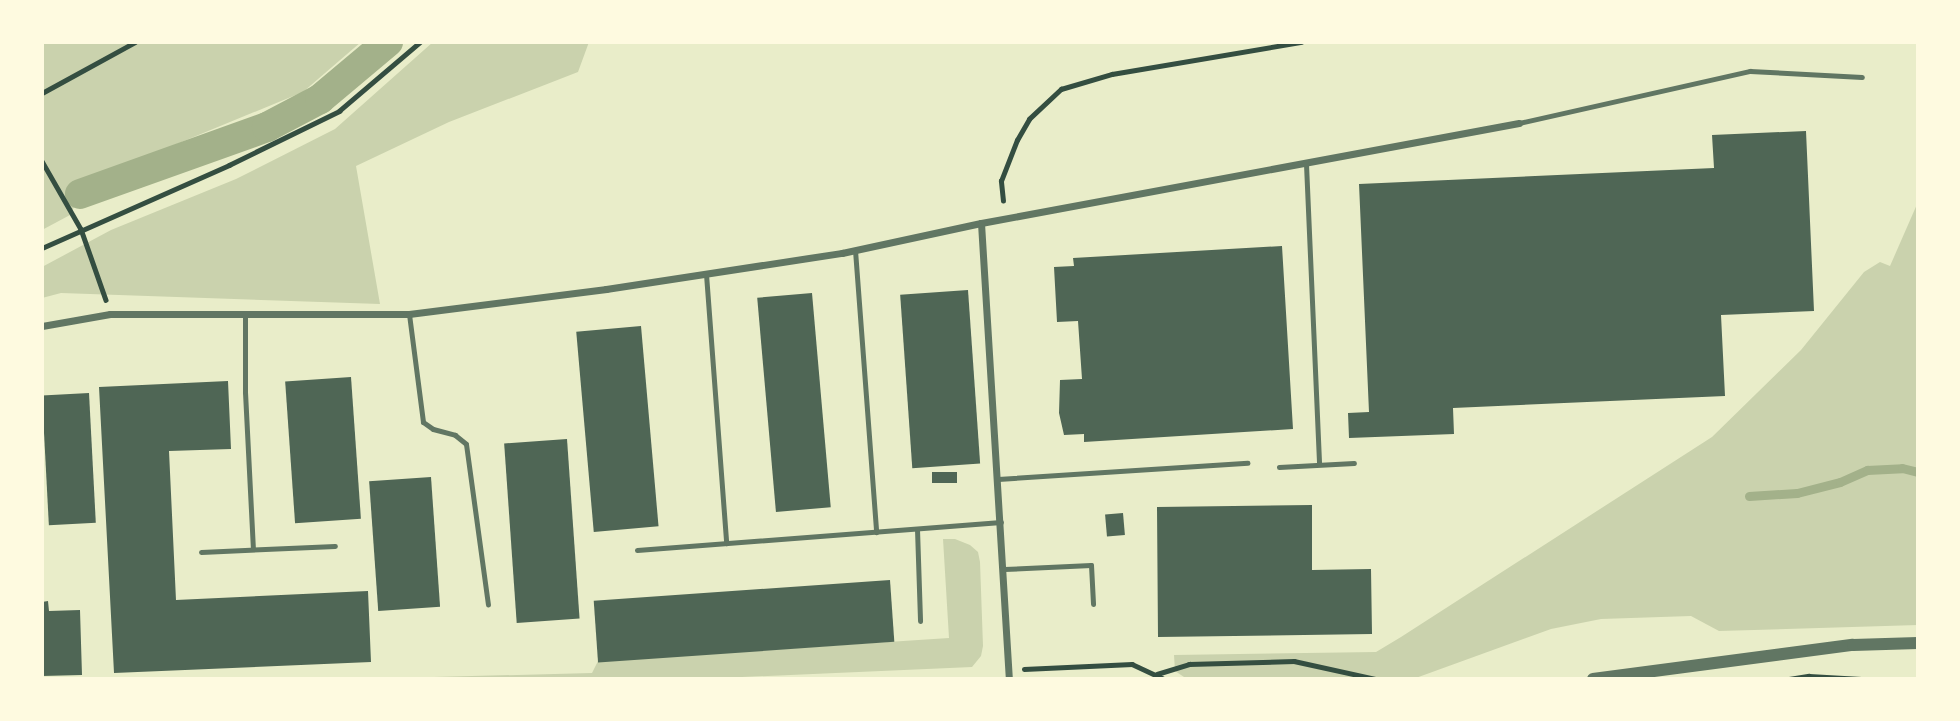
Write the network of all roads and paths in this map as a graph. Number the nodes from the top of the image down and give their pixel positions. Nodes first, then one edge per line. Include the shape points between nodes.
1 (135, 42) edge
2 (420, 42) edge
3 (1301, 42) edge
4 (1862, 77) dead end
5 (42, 93) edge
6 (1520, 123) joint
7 (42, 162) edge
8 (1306, 164) junction
9 (1006, 219) junction
10 (981, 223) junction
11 (81, 229) junction
12 (42, 248) edge
13 (855, 250) junction
14 (706, 274) junction
15 (110, 314) junction
16 (245, 314) junction
17 (409, 314) junction
18 (42, 326) edge
19 (1247, 463) dead end
20 (1354, 463) dead end
21 (1319, 464) junction
22 (1279, 467) dead end
23 (998, 479) junction
24 (1001, 522) junction
25 (917, 529) junction
26 (876, 531) junction
27 (726, 543) junction
28 (335, 546) dead end
29 (253, 548) junction
30 (637, 550) dead end
31 (201, 552) dead end
32 (1004, 569) junction
33 (1093, 604) dead end
34 (488, 606) dead end
35 (920, 621) dead end
36 (1918, 643) edge
37 (1009, 670) junction
38 (1157, 674) junction
39 (1009, 679) edge
40 (1164, 679) edge
41 (1376, 679) edge
42 (1593, 679) edge
43 (1789, 679) edge
44 (1861, 679) edge

1 - 5 path
2 - 11 path via 339,111
3 - 9 path via 1112,74 1061,89 1029,119 1017,140 1001,181
4 - 6 lane via 1750,71
6 - 8 street
7 - 11 path
8 - 9 street
8 - 21 lane
9 - 10 street
10 - 13 street
10 - 23 street
11 - 12 path
11 - 15 path
13 - 14 street
13 - 26 lane
14 - 17 street
14 - 27 lane
15 - 16 street
15 - 18 street
16 - 17 street
16 - 29 lane
17 - 34 lane via 423,422 466,444
19 - 23 lane
20 - 21 lane
21 - 22 lane
23 - 24 street
24 - 25 lane
24 - 32 street
25 - 26 lane
25 - 35 lane
26 - 27 lane
27 - 30 lane
28 - 29 lane
29 - 31 lane
32 - 33 lane via 1091,565
32 - 37 street
36 - 42 street via 1853,646
37 - 38 path via 1132,664
37 - 39 street
38 - 40 path
38 - 41 path via 1189,664 1294,661
43 - 44 path

